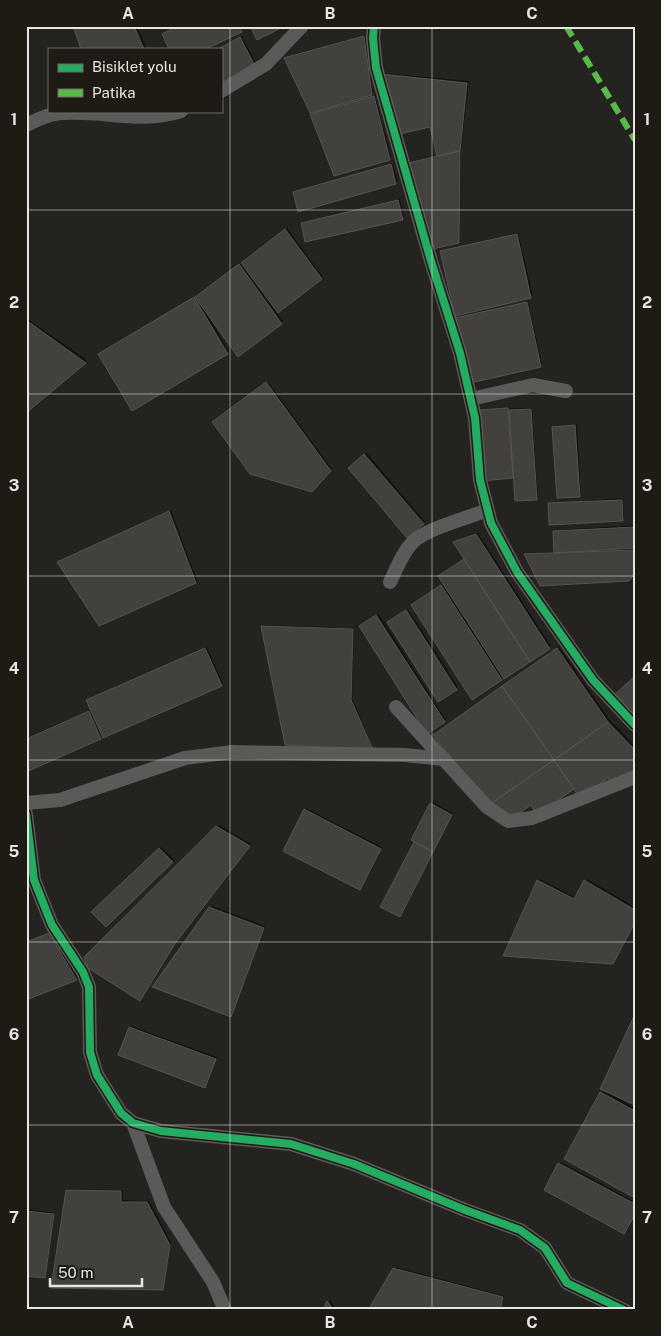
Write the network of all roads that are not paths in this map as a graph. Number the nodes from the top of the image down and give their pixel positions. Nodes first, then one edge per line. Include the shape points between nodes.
1 (302, 26) edge
2 (374, 26) edge
3 (222, 90) edge
4 (178, 112) edge
5 (26, 125) edge
6 (566, 391) dead end
7 (471, 399) junction
8 (488, 510) junction
9 (390, 582) dead end
10 (396, 707) dead end
11 (635, 725) edge
12 (444, 759) junction
13 (635, 777) edge
14 (26, 804) edge
15 (26, 814) edge
16 (134, 1123) junction
17 (225, 1310) edge
18 (624, 1310) edge

1 - 3 street via 266,64
2 - 7 street via 376,68
4 - 5 street via 142,118 54,114
6 - 7 street via 533,385
7 - 8 street via 480,480
8 - 9 street via 414,540
8 - 11 street via 491,524 517,572 593,680
10 - 12 street
12 - 13 street via 488,807 508,821 532,818
12 - 14 street via 405,755 232,752 185,758 60,800
15 - 16 street via 34,880 52,925 83,972 89,987 90,1052 97,1075 121,1113
16 - 17 street via 164,1207 212,1282
16 - 18 street via 161,1131 291,1144 354,1164 520,1230 545,1248 567,1284

